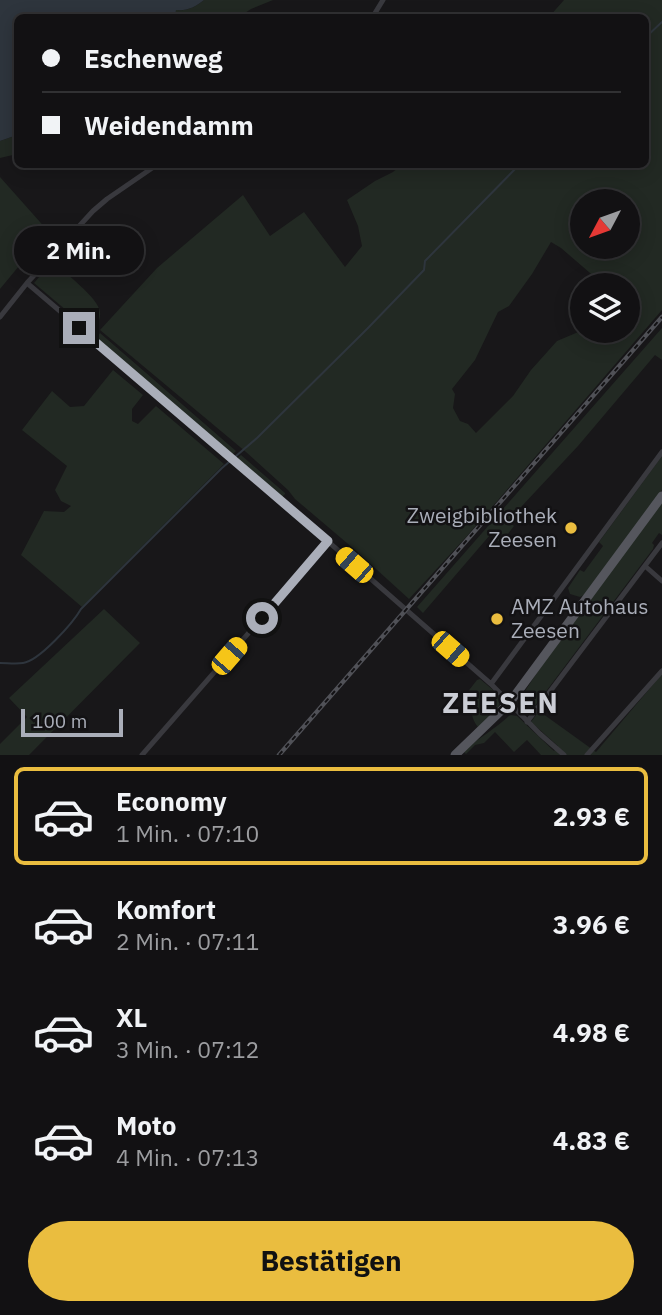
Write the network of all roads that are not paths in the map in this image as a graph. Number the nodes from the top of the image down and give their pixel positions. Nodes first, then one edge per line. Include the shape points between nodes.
1 (152, 168) edge
2 (27, 283) junction
3 (0, 317) edge
4 (662, 452) edge
5 (662, 496) edge
6 (328, 541) junction
7 (662, 543) edge
8 (645, 566) junction
9 (662, 581) edge
10 (662, 671) edge
11 (491, 684) junction
12 (510, 702) junction
13 (527, 722) junction
14 (142, 755) edge
15 (455, 755) edge
16 (564, 755) edge
17 (587, 755) edge

1 - 2 street via 93,211
2 - 3 street
2 - 6 street
4 - 11 street
5 - 12 main road
6 - 11 street
6 - 14 street
7 - 8 street
8 - 9 street
8 - 13 street
10 - 17 street
11 - 12 street
12 - 13 street
12 - 15 main road
13 - 16 street

